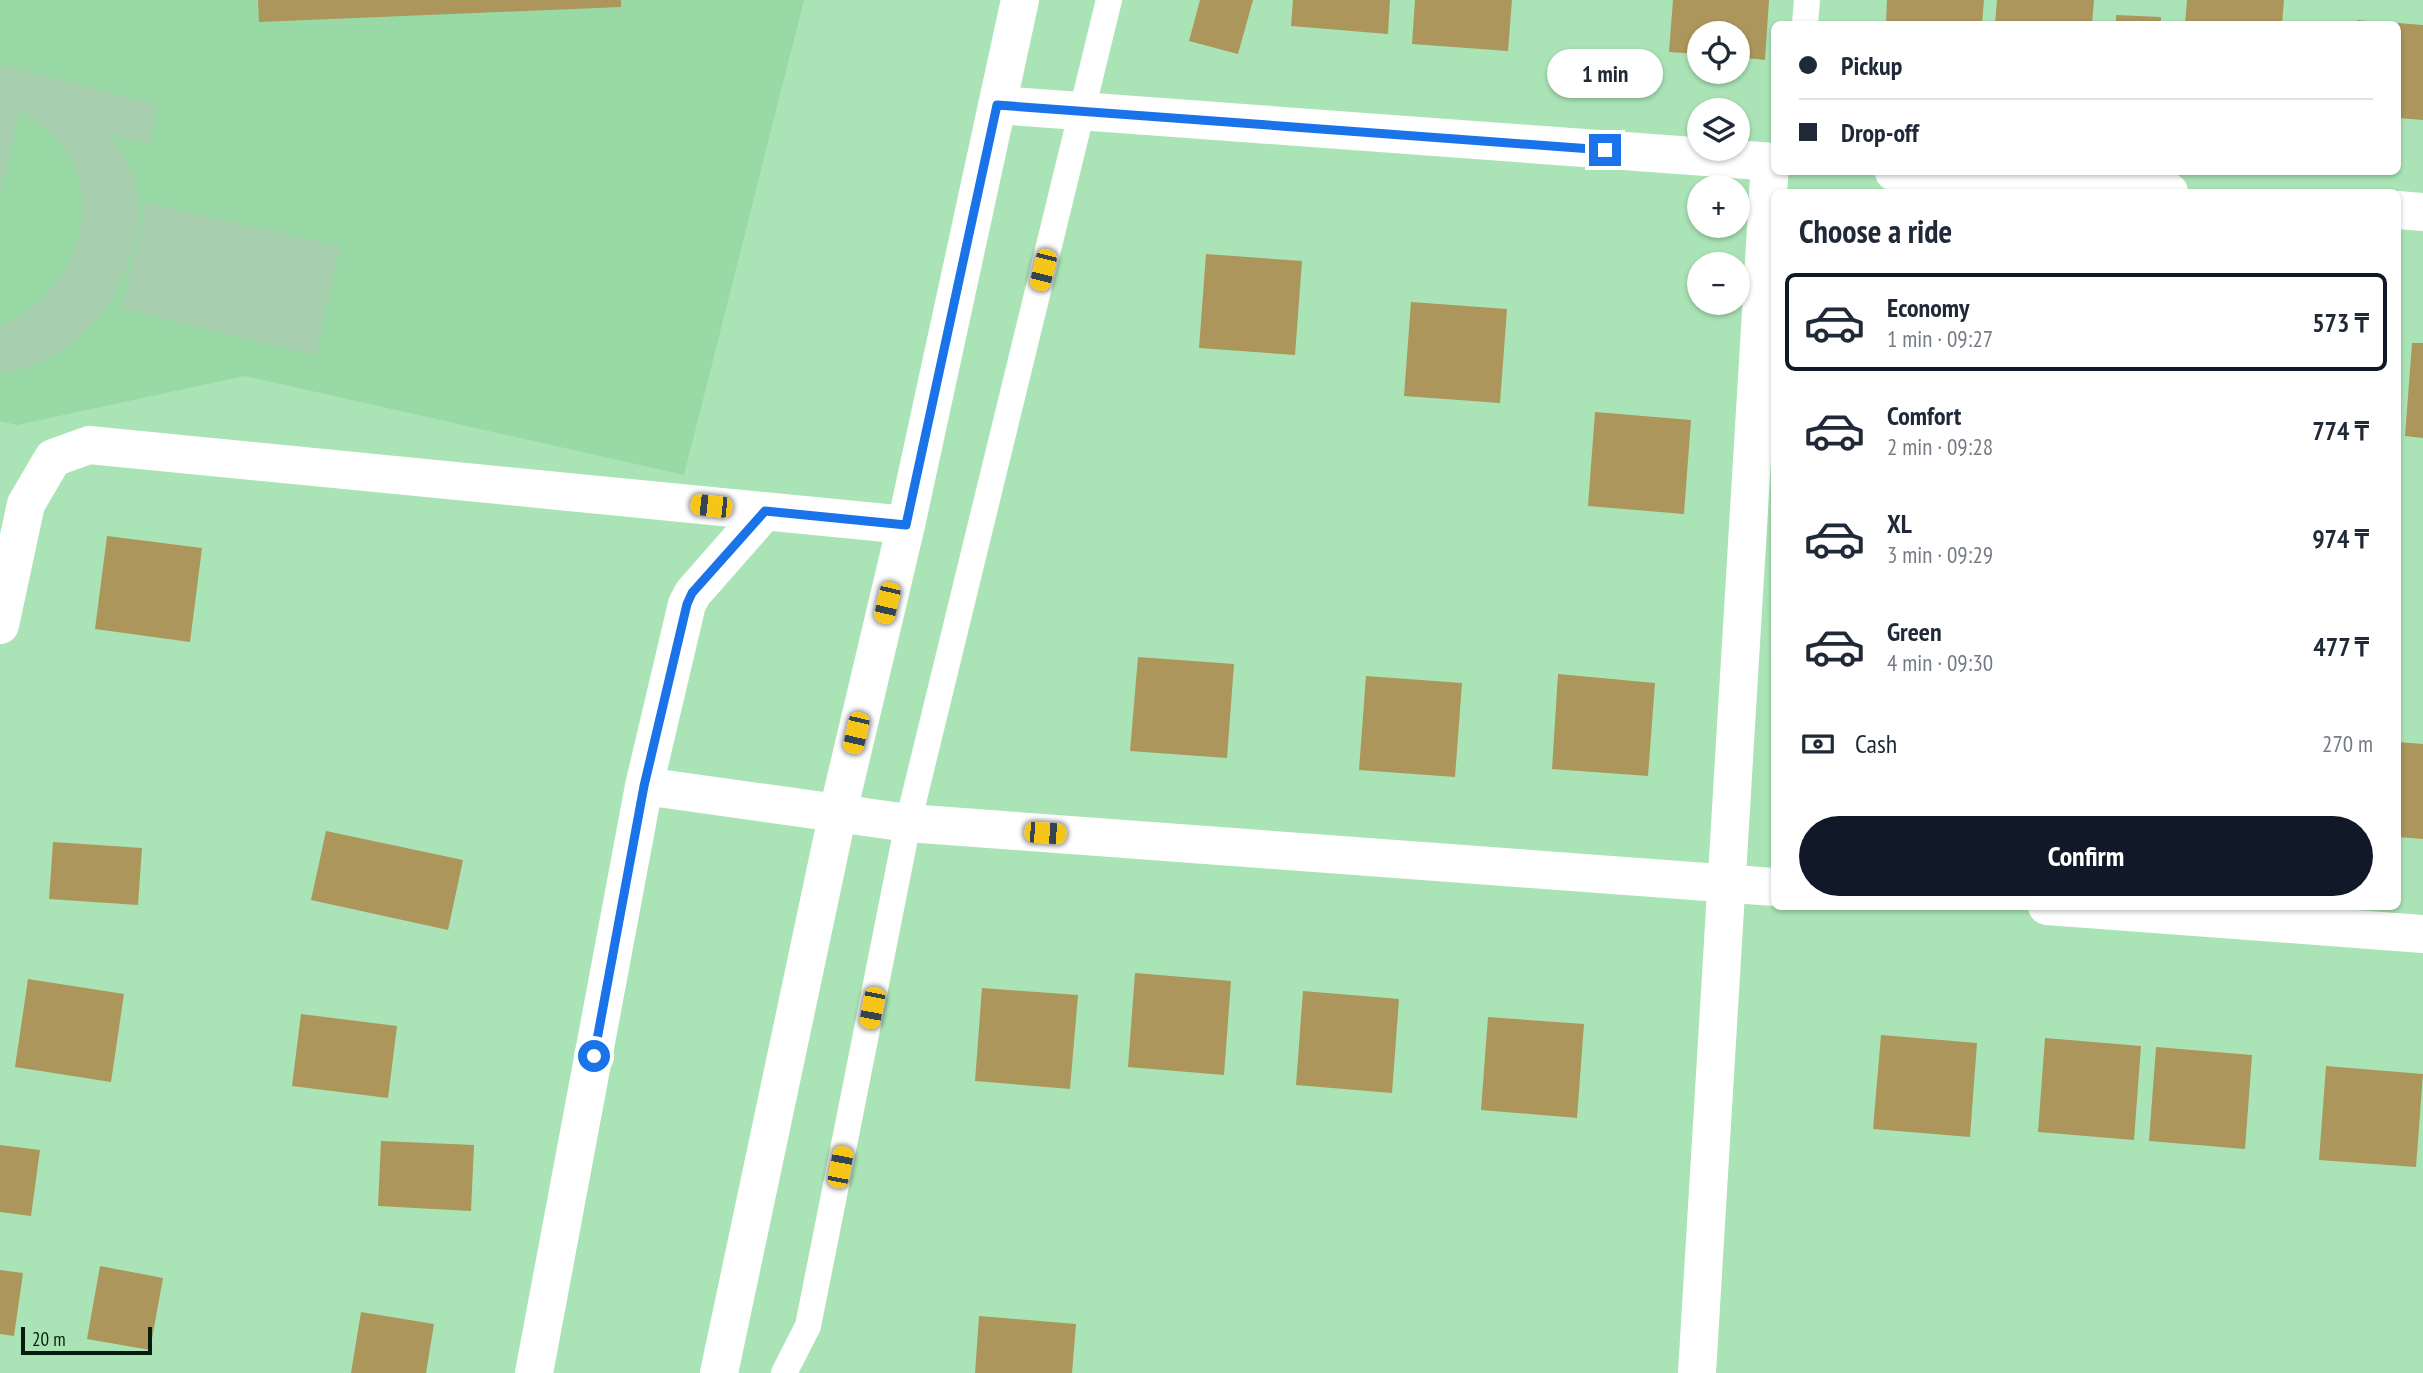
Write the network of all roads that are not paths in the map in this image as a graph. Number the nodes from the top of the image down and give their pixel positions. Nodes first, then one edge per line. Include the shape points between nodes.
1 (1020, 0) edge
2 (1109, 0) edge
3 (1807, 0) edge
4 (1805, 21) edge
5 (997, 105) junction
6 (1082, 112) junction
7 (1771, 162) edge
8 (1771, 175) edge
9 (1935, 175) edge
10 (2128, 189) edge
11 (2401, 210) edge
12 (2423, 212) edge
13 (765, 511) junction
14 (906, 525) junction
15 (5, 571) edge
16 (0, 625) edge
17 (644, 786) junction
18 (838, 812) junction
19 (908, 822) junction
20 (1727, 883) junction
21 (1771, 887) edge
22 (2101, 910) edge
23 (2423, 934) edge
24 (534, 1373) edge
25 (719, 1373) edge
26 (784, 1373) edge
27 (1697, 1373) edge

1 - 5 street
2 - 6 lane
3 - 4 lane
5 - 6 street
5 - 14 street
6 - 7 street
6 - 19 lane
8 - 20 street
9 - 10 street
11 - 12 street
13 - 14 street
13 - 15 street via 89,445 53,458 26,504
13 - 17 street via 687,604
14 - 18 street
15 - 16 street
17 - 18 street
17 - 24 street
18 - 19 street
18 - 25 street
19 - 20 street
19 - 26 lane via 808,1326
20 - 21 street
20 - 27 street
22 - 23 street

